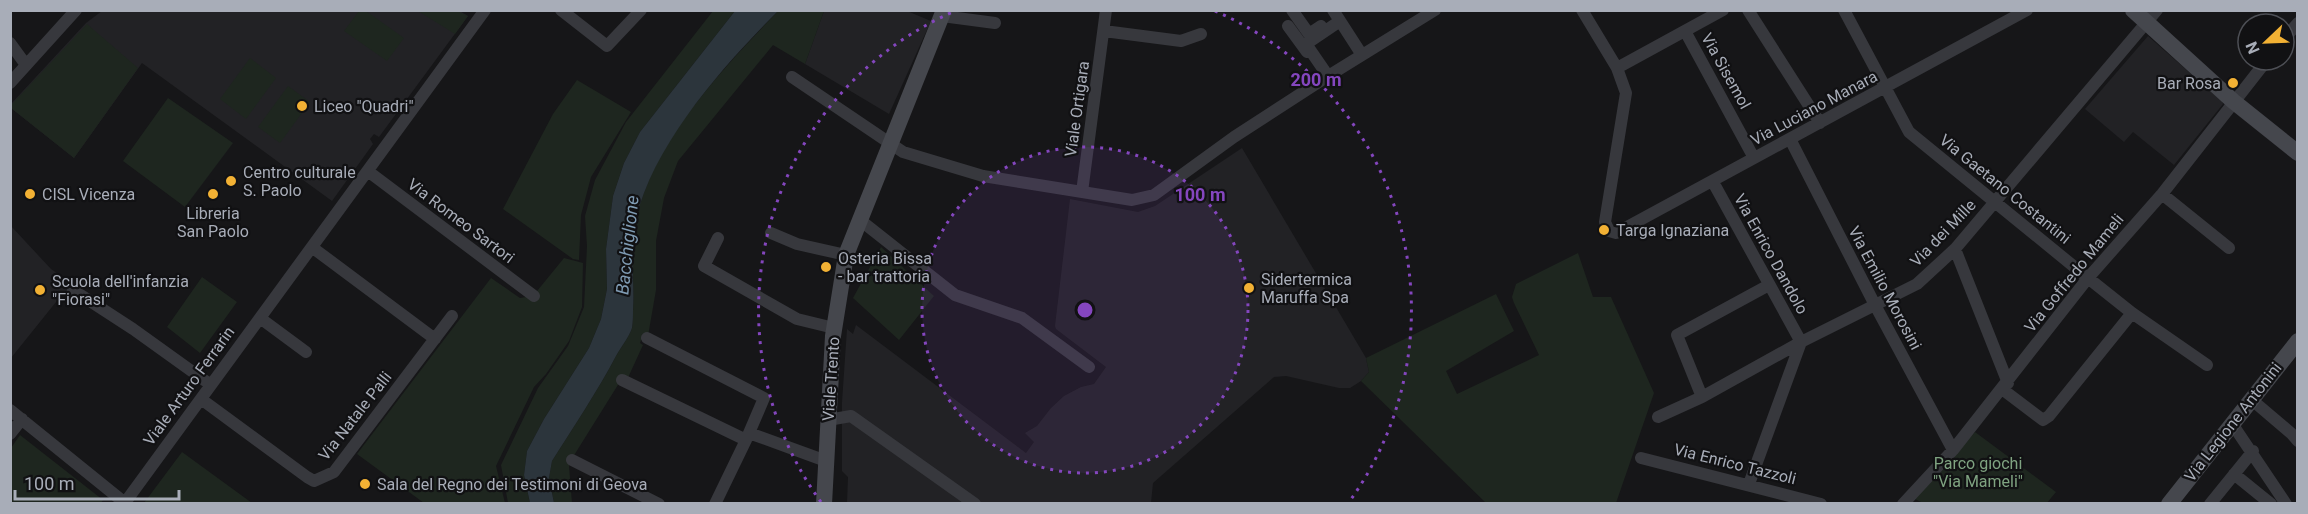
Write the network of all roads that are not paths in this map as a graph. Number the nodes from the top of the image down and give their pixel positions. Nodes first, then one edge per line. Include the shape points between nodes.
1 (76, 10) edge
2 (485, 10) edge
3 (561, 10) edge
4 (640, 10) edge
5 (1106, 10) edge
6 (1292, 10) edge
7 (1436, 10) edge
8 (1582, 10) edge
9 (1723, 10) edge
10 (1748, 10) edge
11 (1844, 10) edge
12 (2027, 10) edge
13 (2133, 10) edge
14 (943, 13) edge
15 (1337, 16) edge
16 (2152, 17) edge
17 (995, 23) dead end
18 (1288, 26) dead end
19 (1104, 31) junction
20 (1685, 31) junction
21 (1201, 34) dead end
22 (10, 43) edge
23 (1362, 55) junction
24 (26, 65) junction
25 (1617, 68) junction
26 (2256, 72) edge
27 (792, 77) dead end
28 (1326, 77) junction
29 (10, 83) edge
30 (1886, 89) junction
31 (2233, 101) junction
32 (1820, 123) junction
33 (1790, 139) junction
34 (891, 145) junction
35 (2298, 153) edge
36 (1754, 158) junction
37 (369, 172) junction
38 (1713, 182) junction
39 (1082, 192) junction
40 (2162, 194) junction
41 (1995, 202) junction
42 (860, 220) junction
43 (771, 233) dead end
44 (718, 238) dead end
45 (313, 248) junction
46 (2229, 248) dead end
47 (1955, 249) junction
48 (846, 255) junction
49 (2088, 278) junction
50 (1769, 285) junction
51 (73, 290) dead end
52 (534, 296) dead end
53 (1875, 305) junction
54 (2132, 313) junction
55 (452, 316) dead end
56 (260, 318) junction
57 (834, 328) junction
58 (647, 338) dead end
59 (435, 339) junction
60 (2298, 341) edge
61 (1801, 342) junction
62 (306, 352) dead end
63 (2206, 365) dead end
64 (1089, 367) dead end
65 (622, 380) dead end
66 (211, 385) junction
67 (2005, 386) junction
68 (1702, 397) junction
69 (201, 399) junction
70 (2252, 400) junction
71 (10, 410) edge
72 (1658, 417) dead end
73 (22, 419) junction
74 (828, 420) junction
75 (2234, 425) junction
76 (10, 434) edge
77 (748, 437) junction
78 (2298, 441) edge
79 (1953, 450) junction
80 (2253, 451) junction
81 (1641, 458) dead end
82 (572, 460) dead end
83 (826, 461) junction
84 (2234, 474) junction
85 (1749, 484) junction
86 (125, 503) edge
87 (718, 503) edge
88 (659, 504) edge
89 (824, 504) edge
90 (975, 504) edge
91 (1821, 504) edge
92 (1903, 504) edge
93 (2169, 504) edge
94 (2210, 504) edge
95 (2271, 504) edge
96 (2286, 504) edge

1 - 24 street
2 - 37 street, Viale Arturo Ferrarin
3 - 4 street via 607,46
5 - 19 street, Viale Ortigara
6 - 15 street via 1309,34
7 - 23 street
8 - 25 street
9 - 20 street
10 - 32 street
11 - 30 street, Via Gaetano Costantini
12 - 30 street, Via Luciano Manara
13 - 16 main road
14 - 17 street
14 - 34 main road, Viale Trento
15 - 23 street
15 - 28 street via 1306,44
16 - 31 main road
16 - 41 street, Via dei Mille
18 - 28 street
19 - 21 street via 1181,41
19 - 39 street, Viale Ortigara
20 - 25 street
20 - 36 street, Via Sisemol
22 - 24 street
23 - 28 street
24 - 29 street
25 - 38 street, Via Luciano Manara via 1626,93 1605,222 1609,231 1616,233
26 - 31 street, Via Goffredo Mameli
27 - 34 street
28 - 39 street via 1154,195 1132,200
30 - 32 street, Via Luciano Manara
30 - 41 street, Via Gaetano Costantini via 1909,132
31 - 35 main road
31 - 40 street, Via Goffredo Mameli
32 - 33 street, Via Luciano Manara
33 - 36 street, Via Luciano Manara
33 - 53 street, Via Emilio Morosini
34 - 39 street via 983,176
34 - 42 main road, Viale Trento
36 - 38 street, Via Luciano Manara
37 - 45 street, Viale Arturo Ferrarin
37 - 52 street, Via Romeo Sartori
38 - 50 street, Via Enrico Dandolo
40 - 46 street
40 - 49 street, Via Goffredo Mameli
41 - 47 street, Via dei Mille
41 - 49 street, Via Gaetano Costantini
42 - 48 main road, Viale Trento
42 - 64 street via 955,295 1022,318
43 - 48 street
44 - 57 street via 704,266 797,319
45 - 56 street, Viale Arturo Ferrarin
45 - 59 street
47 - 53 street, Via dei Mille via 1917,284
47 - 67 street
48 - 57 main road, Viale Trento
49 - 54 street, Via Gaetano Costantini
49 - 67 street, Via Goffredo Mameli
50 - 61 street, Via Enrico Dandolo
50 - 68 street via 1677,334
51 - 66 street
53 - 61 street, Via dei Mille
53 - 79 street, Via Emilio Morosini
54 - 63 street, Via Gaetano Costantini
54 - 67 street via 2043,420
55 - 59 street
56 - 62 street
56 - 66 street, Viale Arturo Ferrarin
57 - 74 main road, Viale Trento
58 - 77 street via 764,398
59 - 69 street, Via Natale Palli via 334,472 314,480
60 - 70 main road, Via Legione Antonini
61 - 68 street, Via dei Mille
61 - 85 street
65 - 77 street
66 - 69 street, Viale Arturo Ferrarin
67 - 79 street, Via Goffredo Mameli
68 - 72 street, Via dei Mille
69 - 86 street, Viale Arturo Ferrarin
70 - 75 main road, Via Legione Antonini
70 - 78 street
71 - 73 street
73 - 76 street
73 - 86 street
74 - 83 main road, Viale Trento
74 - 90 street via 852,416
75 - 80 street
75 - 93 main road, Via Legione Antonini
77 - 83 street
77 - 87 street
79 - 92 street, Via Goffredo Mameli
80 - 84 street
80 - 96 street
81 - 85 street, Via Enrico Tazzoli
82 - 88 street
83 - 89 main road, Viale Trento
84 - 94 street
84 - 95 street
85 - 91 street, Via Enrico Tazzoli

